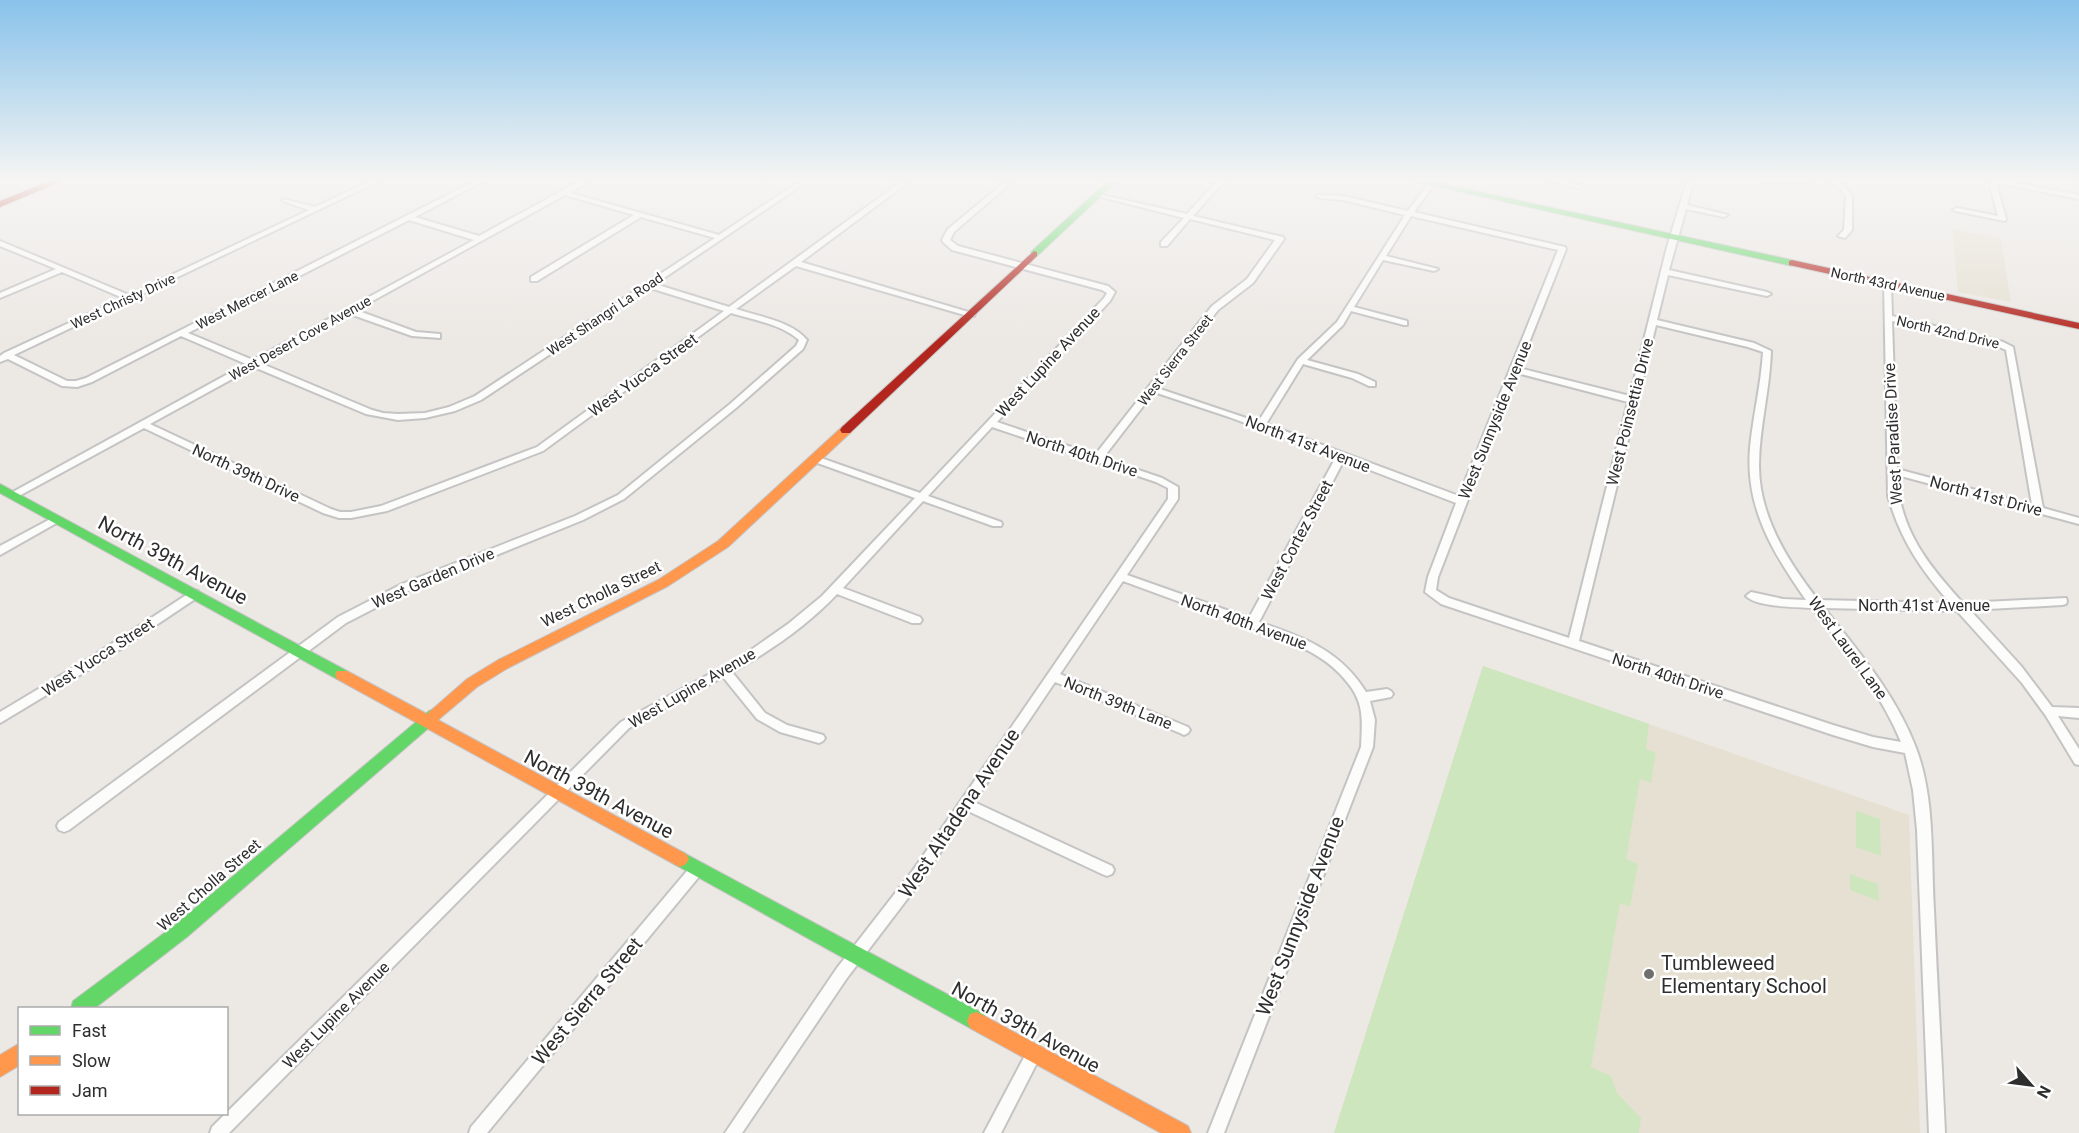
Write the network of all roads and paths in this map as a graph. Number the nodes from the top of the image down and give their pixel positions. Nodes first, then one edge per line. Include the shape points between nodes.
1 (266, 234) edge
2 (378, 234) edge
3 (463, 234) edge
4 (489, 234) edge
5 (608, 234) edge
6 (709, 234) edge
7 (725, 234) edge
8 (835, 234) edge
9 (949, 234) edge
10 (1057, 234) edge
11 (1173, 234) edge
12 (1263, 234) edge
13 (1396, 234) edge
14 (1498, 234) edge
15 (1660, 234) edge
16 (1675, 234) edge
17 (1844, 234) edge
18 (1842, 236) dead end
19 (720, 237) junction
20 (1674, 237) junction
21 (480, 239) junction
22 (0, 243) edge
23 (1164, 244) dead end
24 (1382, 256) junction
25 (795, 263) junction
26 (1022, 266) junction
27 (63, 269) junction
28 (1434, 269) dead end
29 (1666, 272) junction
30 (534, 279) dead end
31 (1887, 284) junction
32 (649, 285) junction
33 (1767, 294) dead end
34 (0, 296) edge
35 (130, 298) junction
36 (1349, 308) junction
37 (731, 310) junction
38 (350, 311) junction
39 (971, 314) junction
40 (1888, 318) junction
41 (1404, 322) dead end
42 (1653, 322) junction
43 (2079, 326) edge
44 (180, 333) junction
45 (437, 336) dead end
46 (4, 357) edge
47 (1301, 360) junction
48 (254, 363) junction
49 (1515, 370) junction
50 (1372, 384) dead end
51 (1152, 389) junction
52 (1633, 400) junction
53 (990, 423) junction
54 (143, 424) junction
55 (1260, 426) junction
56 (1341, 456) junction
57 (815, 459) junction
58 (1097, 459) junction
59 (1892, 471) junction
60 (1173, 487) joint
61 (0, 488) edge
62 (14, 495) junction
63 (922, 497) junction
64 (1462, 501) junction
65 (2038, 510) junction
66 (351, 515) joint
67 (56, 519) junction
68 (2079, 521) edge
69 (997, 524) dead end
70 (0, 551) edge
71 (1120, 576) junction
72 (836, 589) junction
73 (1430, 592) joint
74 (194, 594) junction
75 (1751, 596) dead end
76 (2062, 601) dead end
77 (1816, 604) junction
78 (1961, 607) junction
79 (916, 620) dead end
80 (1252, 624) junction
81 (1573, 644) junction
82 (298, 651) junction
83 (724, 671) junction
84 (1052, 676) junction
85 (1387, 694) dead end
86 (1363, 697) junction
87 (2049, 711) junction
88 (2079, 713) edge
89 (0, 718) edge
90 (424, 722) junction
91 (1184, 730) dead end
92 (819, 738) dead end
93 (1910, 749) junction
94 (2079, 760) edge
95 (557, 793) junction
96 (965, 804) junction
97 (64, 826) dead end
98 (698, 869) junction
99 (1107, 870) dead end
100 (855, 956) junction
101 (81, 1007) edge
102 (1034, 1053) junction
103 (18, 1054) edge
104 (0, 1067) edge
105 (218, 1133) edge
106 (477, 1133) edge
107 (733, 1133) edge
108 (992, 1133) edge
109 (1180, 1133) edge
110 (1216, 1133) edge
111 (1937, 1133) edge

1 - 35 street, West Christy Drive
2 - 44 street, West Mercer Lane
3 - 21 street
4 - 21 street, West Desert Cove Avenue
5 - 30 street
6 - 19 street
7 - 19 street, West Shangri La Road
8 - 25 street, West Yucca Street
9 - 26 street via 946,240 955,248
10 - 26 street, West Cholla Street
11 - 23 street
12 - 51 street, West Sierra Street via 1280,238 1250,281 1215,308
13 - 24 street
14 - 49 street, West Sunnyside Avenue via 1562,249
15 - 20 street, North 43rd Avenue
16 - 20 street, West Poinsettia Drive
17 - 18 street
19 - 32 street, West Shangri La Road
20 - 29 street, West Poinsettia Drive
20 - 31 street, North 43rd Avenue
21 - 38 street, West Desert Cove Avenue
22 - 27 street
24 - 28 street
24 - 36 street
25 - 37 street, West Yucca Street
25 - 39 street
26 - 39 street, West Cholla Street
26 - 53 street, West Lupine Avenue via 1111,292
27 - 34 street
27 - 35 street
29 - 33 street
29 - 42 street, West Poinsettia Drive
31 - 40 street, West Paradise Drive
31 - 43 street, North 43rd Avenue
32 - 37 street
32 - 48 street, West Shangri La Road via 478,398 429,415 397,418 369,412
35 - 46 street, West Christy Drive
36 - 41 street
36 - 47 street via 1340,323
37 - 66 street, West Yucca Street via 532,453 383,509
37 - 82 street, West Garden Drive via 797,334 803,340 798,351 621,497 406,587 342,620
38 - 45 street via 415,334
38 - 48 street, West Desert Cove Avenue
39 - 57 street, West Cholla Street
40 - 59 street, West Paradise Drive
40 - 65 street, North 42nd Drive via 2008,347
42 - 52 street, West Poinsettia Drive
42 - 77 street, West Laurel Lane via 1767,351 1754,474 1759,503 1791,572
44 - 46 street, West Mercer Lane via 77,384 65,384
44 - 48 street
47 - 50 street
47 - 55 street
48 - 54 street, West Desert Cove Avenue
49 - 52 street
49 - 64 street, West Sunnyside Avenue
51 - 55 street, North 41st Avenue
51 - 58 street, West Sierra Street
52 - 81 street, West Poinsettia Drive
53 - 58 street, North 40th Drive
53 - 63 street, West Lupine Avenue
54 - 62 street, West Desert Cove Avenue
54 - 66 street, North 39th Drive via 327,511
55 - 56 street, North 41st Avenue
56 - 64 street, North 41st Avenue
56 - 80 street, West Cortez Street
57 - 63 street
57 - 90 street, West Cholla Street via 709,554 649,590 506,661
58 - 60 street, North 40th Drive
59 - 65 street, North 41st Drive
59 - 78 street, West Paradise Drive via 1895,504 1905,532 1925,565
60 - 71 street, West Altadena Avenue via 1173,499
61 - 62 street, North 39th Avenue
62 - 67 street, North 39th Avenue
63 - 69 street
63 - 72 street, West Lupine Avenue
64 - 73 street, West Sunnyside Avenue
65 - 68 street, North 41st Drive
67 - 70 street
67 - 74 street, North 39th Avenue
71 - 80 street, North 40th Avenue
71 - 84 street, West Altadena Avenue
72 - 79 street
72 - 83 street, West Lupine Avenue via 792,627
73 - 81 street, North 40th Drive via 1445,601
74 - 82 street, North 39th Avenue
74 - 89 street, West Yucca Street
75 - 77 street, North 41st Avenue
76 - 78 street, North 41st Avenue
77 - 78 street, North 41st Avenue
77 - 93 street, West Laurel Lane via 1865,666
78 - 87 street, West Paradise Drive
80 - 86 street, North 40th Avenue via 1320,650 1340,666
81 - 93 street, North 40th Drive via 1833,730
82 - 90 street, North 39th Avenue
82 - 97 street, West Garden Drive
83 - 92 street via 761,716 784,729
83 - 95 street, West Lupine Avenue via 625,725
84 - 91 street, North 39th Lane
84 - 96 street, West Altadena Avenue
85 - 86 street
86 - 110 street, West Sunnyside Avenue via 1370,722 1366,747
87 - 88 street
87 - 94 street, West Paradise Drive
90 - 95 street, North 39th Avenue
90 - 101 street, West Cholla Street via 181,932
93 - 111 street, West Laurel Lane via 1924,813
95 - 98 street, North 39th Avenue
95 - 105 street, West Lupine Avenue
96 - 99 street
96 - 100 street, West Altadena Avenue via 906,891
98 - 100 street, North 39th Avenue
98 - 106 street, West Sierra Street
100 - 102 street, North 39th Avenue
100 - 107 street, West Altadena Avenue
102 - 108 street
102 - 109 street, North 39th Avenue
103 - 104 street

